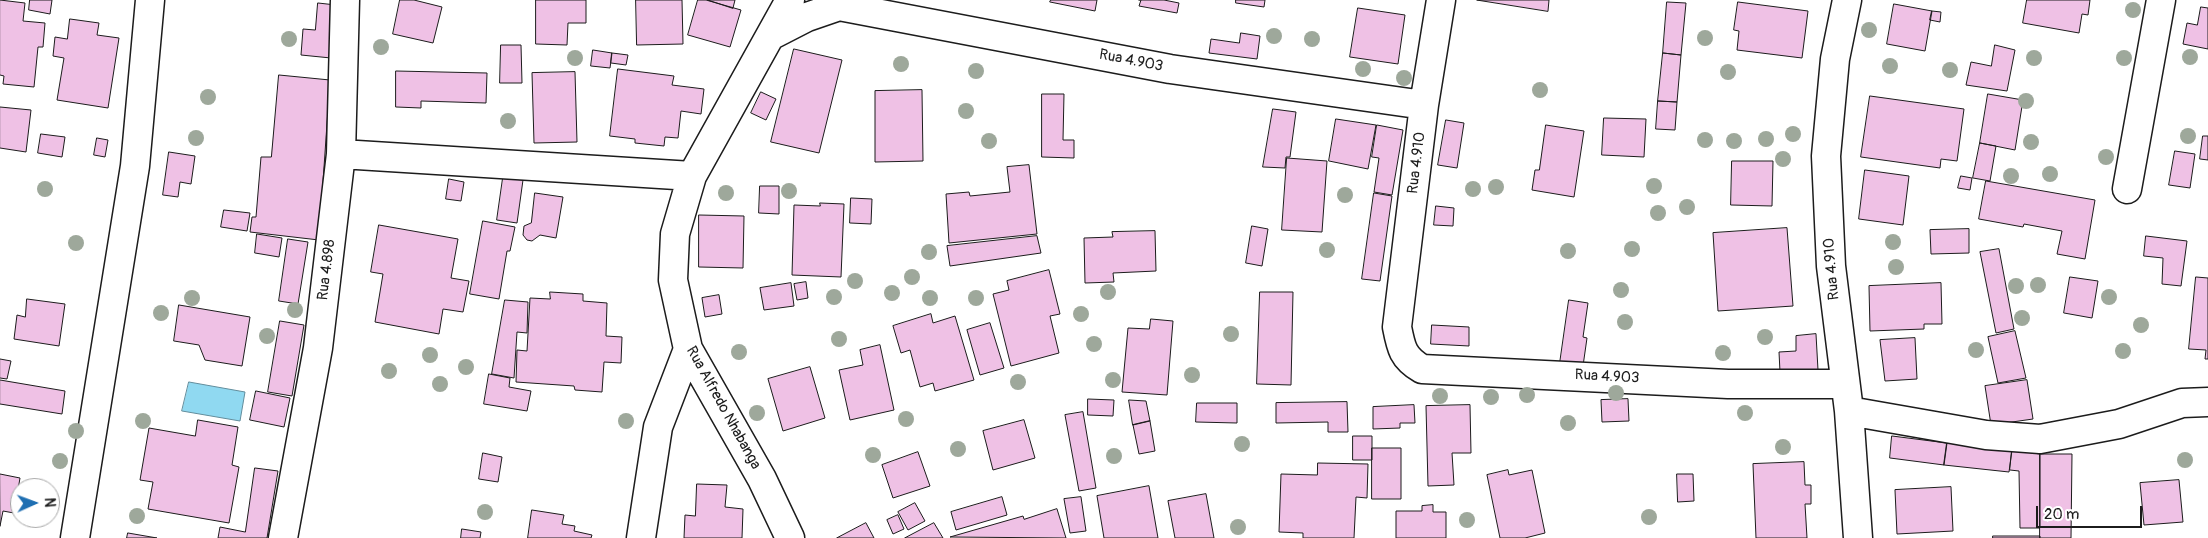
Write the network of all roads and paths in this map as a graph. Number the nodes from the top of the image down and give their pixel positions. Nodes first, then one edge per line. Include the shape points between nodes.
1 (150, 0) edge
2 (344, 0) edge
3 (790, 0) edge
4 (1440, 0) edge
5 (1847, 0) edge
6 (2161, 0) edge
7 (838, 3) edge
8 (770, 36) junction
9 (1424, 105) junction
10 (340, 154) junction
11 (692, 176) junction
12 (2127, 189) dead end
13 (1397, 327) joint
14 (688, 349) junction
15 (1844, 384) junction
16 (2208, 402) edge
17 (1848, 411) junction
18 (75, 538) edge
19 (283, 538) edge
20 (640, 538) edge
21 (790, 538) edge
22 (1858, 538) edge

1 - 18 street via 135,166
2 - 10 street, Rua 4.898
3 - 8 street, Rua Alfredo Nhabanga
4 - 9 street, Rua 4.910
5 - 15 street, Rua 4.910 via 1835,59 1826,156 1830,266
6 - 12 street
7 - 8 street
7 - 9 street, Rua 4.903 via 1170,68
8 - 11 street, Rua Alfredo Nhabanga
9 - 13 street, Rua 4.910
10 - 11 street
10 - 19 street, Rua 4.898 via 318,348
11 - 14 street, Rua Alfredo Nhabanga via 675,234 672,280
13 - 15 street, Rua 4.903 via 1400,346 1409,362 1422,369 1728,384
14 - 20 street via 658,427
14 - 21 street, Rua Alfredo Nhabanga via 762,479
15 - 17 street, Rua 4.910
16 - 17 street via 2182,404 2120,424 2040,439 1986,435
17 - 22 street, Rua 4.910

